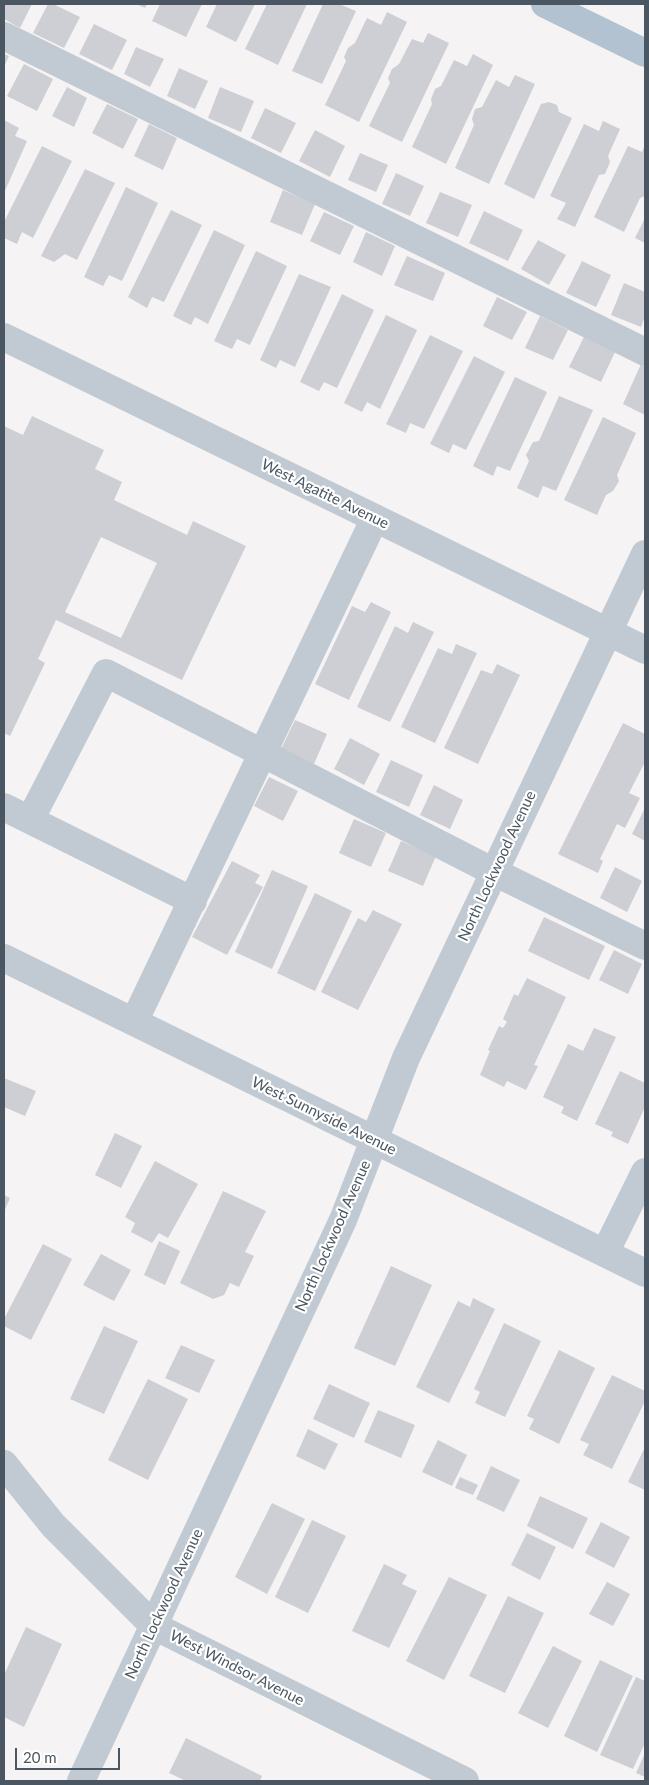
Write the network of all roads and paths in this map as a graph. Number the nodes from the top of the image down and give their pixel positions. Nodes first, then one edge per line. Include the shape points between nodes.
1 (545, 4) edge
2 (4, 36) edge
3 (645, 53) edge
4 (4, 337) edge
5 (645, 352) edge
6 (375, 518) junction
7 (645, 554) edge
8 (608, 632) junction
9 (645, 650) edge
10 (263, 754) junction
11 (4, 807) edge
12 (30, 820) junction
13 (494, 872) junction
14 (192, 901) junction
15 (645, 946) edge
16 (4, 958) edge
17 (134, 1022) junction
18 (375, 1141) junction
19 (645, 1172) edge
20 (605, 1253) junction
21 (645, 1273) edge
22 (4, 1464) edge
23 (154, 1626) junction
24 (80, 1781) edge
25 (465, 1781) edge

1 - 3 main road
2 - 5 street
4 - 6 street, West Agatite Avenue
6 - 8 street, West Agatite Avenue
6 - 10 street
7 - 8 street, North Lockwood Avenue
8 - 9 street, West Agatite Avenue
8 - 13 street, North Lockwood Avenue
10 - 12 street via 106,673
10 - 13 street
10 - 14 street
11 - 12 street
12 - 14 street
13 - 15 street
13 - 18 street, North Lockwood Avenue via 406,1058
14 - 17 street
16 - 17 street, West Sunnyside Avenue
17 - 18 street, West Sunnyside Avenue
18 - 20 street, West Sunnyside Avenue
18 - 23 street, North Lockwood Avenue via 343,1220
19 - 20 street
20 - 21 street, West Sunnyside Avenue
22 - 23 street, West Windsor Avenue via 53,1525
23 - 24 street, North Lockwood Avenue
23 - 25 street, West Windsor Avenue

